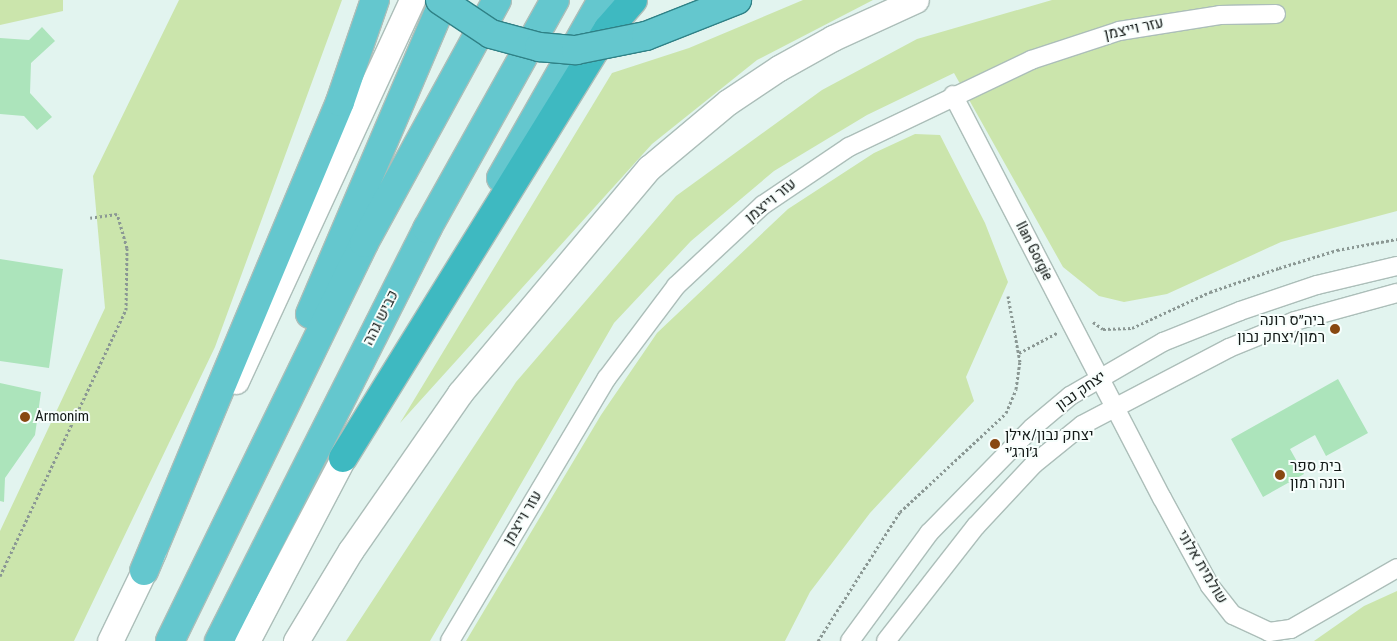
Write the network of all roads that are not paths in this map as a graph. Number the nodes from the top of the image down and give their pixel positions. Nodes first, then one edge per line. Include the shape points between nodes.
1 (375, 0) edge
2 (412, 0) edge
3 (440, 0) edge
4 (444, 0) edge
5 (497, 0) edge
6 (555, 0) edge
7 (602, 0) edge
8 (633, 0) edge
9 (737, 0) edge
10 (916, 0) edge
11 (1276, 14) dead end
12 (953, 95) junction
13 (1397, 266) edge
14 (1397, 293) edge
15 (1099, 378) junction
16 (1114, 407) junction
17 (343, 458) junction
18 (1397, 568) edge
19 (144, 570) junction
20 (173, 634) edge
21 (110, 641) edge
22 (219, 641) edge
23 (247, 641) edge
24 (296, 641) edge
25 (450, 641) edge
26 (850, 641) edge
27 (886, 641) edge

1 - 19 highway via 340,102
2 - 19 main road via 286,279
3 - 9 highway, bridge via 491,34 539,47 576,50 646,36
4 - 20 highway
5 - 20 highway via 364,243
6 - 22 highway, כביש גהה via 428,229
7 - 17 highway
8 - 17 highway via 608,29
10 - 24 main road via 833,38 779,68 728,102 649,168 460,393 351,550
11 - 12 street, עזר וייצמן via 1220,15 1119,31 1039,57
12 - 15 street, Ilan Gorgie
12 - 25 street, עזר וייצמן via 811,170 763,206 676,286 607,378
13 - 15 street, יצחק נבון via 1317,285 1240,311 1163,342
14 - 16 street, יצחק נבון via 1295,321 1229,348
15 - 16 street, Ilan Gorgie
15 - 26 street, יצחק נבון via 1054,409 982,476 896,574
16 - 18 street, שולמית אלוני via 1210,586 1233,616 1249,626 1269,632 1291,629
16 - 27 street, יצחק נבון via 1082,425 1034,464 932,579
17 - 23 main road
19 - 21 main road

